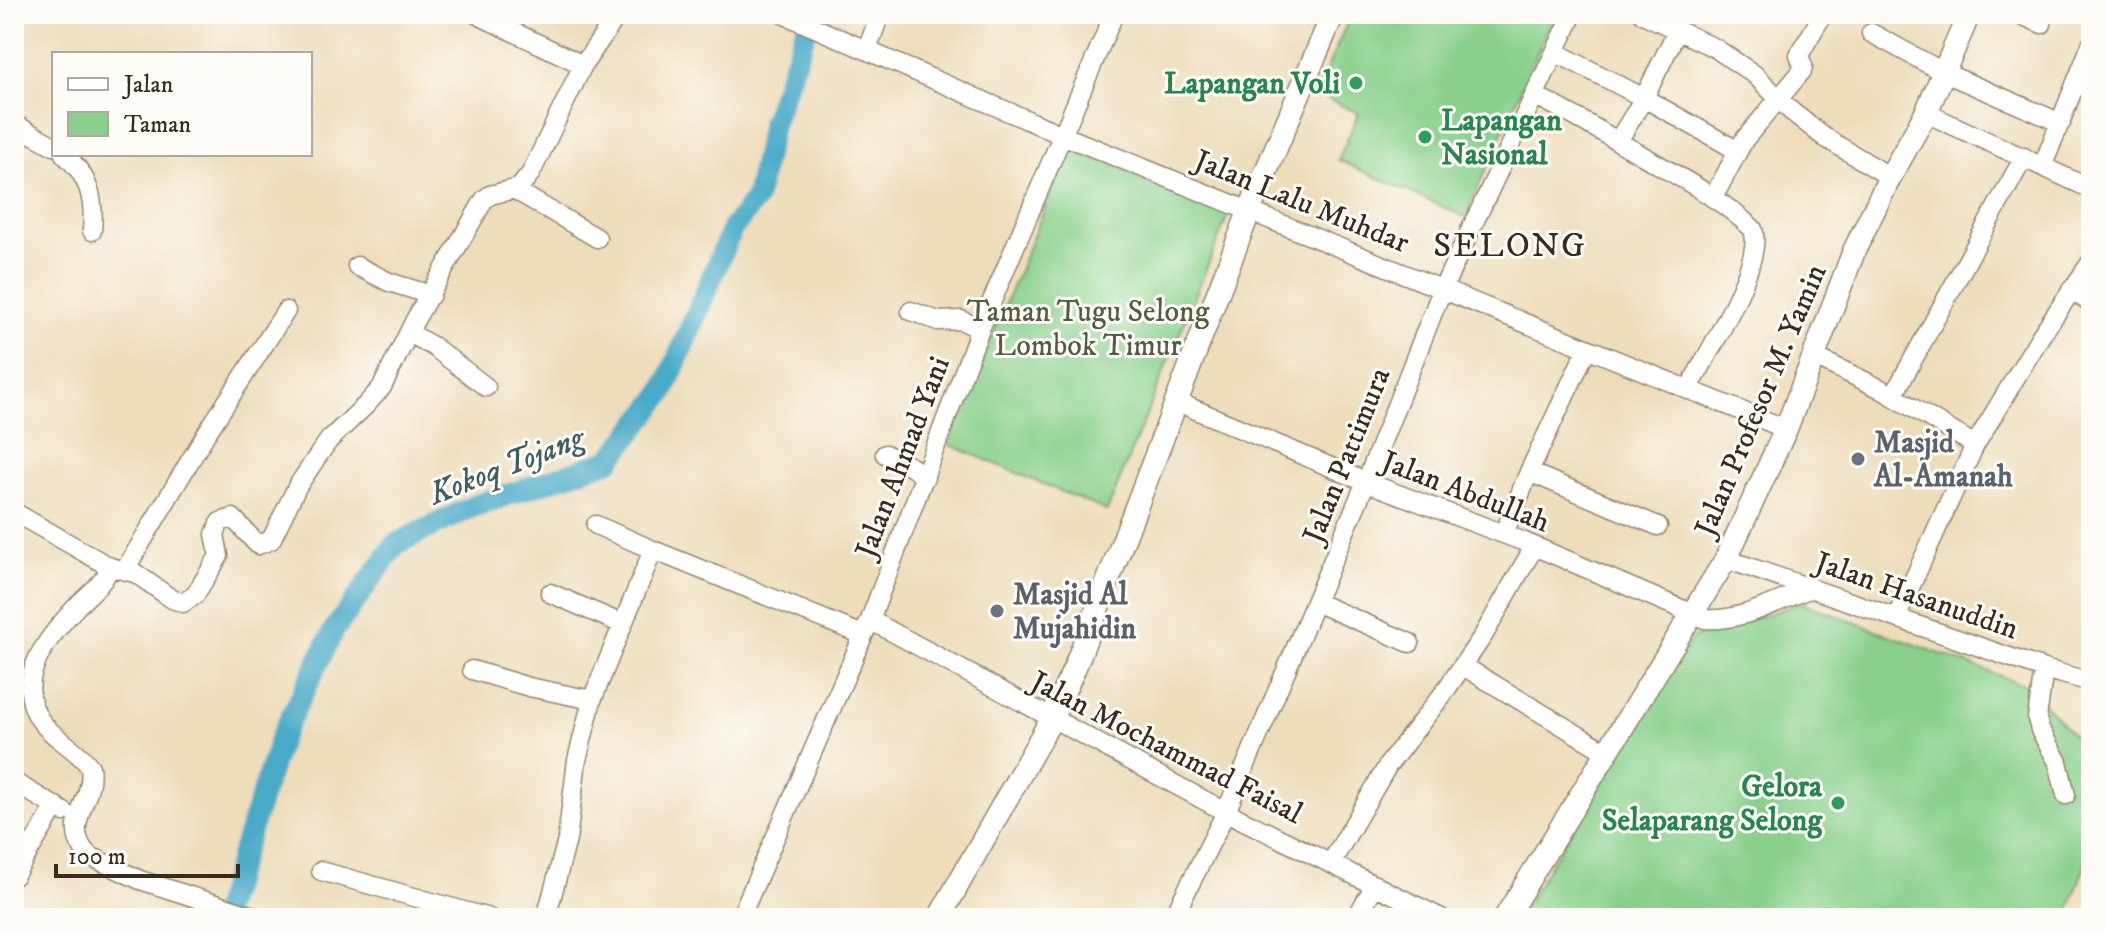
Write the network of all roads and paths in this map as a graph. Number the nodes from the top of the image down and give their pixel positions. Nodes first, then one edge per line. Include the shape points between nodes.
1 (476, 14) edge
2 (618, 14) edge
3 (783, 14) edge
4 (880, 14) edge
5 (1114, 14) edge
6 (1333, 14) edge
7 (1573, 14) edge
8 (1643, 14) edge
9 (1823, 14) edge
10 (1969, 14) edge
11 (2019, 14) edge
12 (2042, 24) dead end
13 (1678, 29) junction
14 (1871, 33) dead end
15 (2091, 45) edge
16 (860, 48) junction
17 (1555, 52) junction
18 (583, 65) junction
19 (1945, 73) junction
20 (2084, 87) edge
21 (1536, 96) junction
22 (1644, 98) junction
23 (1778, 98) junction
24 (1926, 113) junction
25 (2061, 123) junction
26 (14, 124) edge
27 (1062, 135) junction
28 (1618, 141) junction
29 (52, 145) edge
30 (1738, 151) junction
31 (66, 156) edge
32 (2024, 157) junction
33 (2043, 165) junction
34 (1890, 177) junction
35 (2091, 189) edge
36 (515, 190) junction
37 (1713, 198) junction
38 (1250, 209) junction
39 (92, 231) dead end
40 (597, 238) dead end
41 (2091, 262) edge
42 (357, 266) dead end
43 (1442, 290) junction
44 (2071, 290) junction
45 (431, 295) junction
46 (2091, 303) edge
47 (286, 311) dead end
48 (911, 311) dead end
49 (980, 329) junction
50 (410, 333) junction
51 (1587, 349) junction
52 (1813, 356) junction
53 (486, 387) dead end
54 (1688, 390) junction
55 (1893, 396) junction
56 (1175, 401) junction
57 (1786, 429) junction
58 (1975, 445) junction
59 (885, 454) dead end
60 (1529, 472) junction
61 (925, 478) junction
62 (1366, 482) junction
63 (14, 512) edge
64 (596, 525) dead end
65 (1658, 526) dead end
66 (1504, 534) junction
67 (1534, 547) junction
68 (653, 550) junction
69 (1726, 559) junction
70 (117, 568) junction
71 (1812, 588) junction
72 (550, 593) dead end
73 (1315, 602) junction
74 (1691, 615) junction
75 (1897, 616) junction
76 (622, 624) junction
77 (866, 628) junction
78 (1410, 643) dead end
79 (1463, 666) junction
80 (2044, 669) junction
81 (472, 670) dead end
82 (2091, 682) edge
83 (592, 700) junction
84 (1051, 720) junction
85 (1608, 753) junction
86 (15, 785) edge
87 (2066, 795) dead end
88 (56, 806) junction
89 (1226, 812) junction
90 (77, 819) junction
91 (1331, 863) junction
92 (321, 871) dead end
93 (14, 876) edge
94 (1375, 885) junction
95 (259, 918) edge
96 (489, 918) edge
97 (546, 918) edge
98 (740, 918) edge
99 (939, 918) edge
100 (1173, 918) edge
101 (1356, 918) edge
102 (1441, 918) edge
103 (1505, 918) edge

1 - 18 street
2 - 18 street
3 - 16 street, Jalan Lalu Muhdar
4 - 16 street
5 - 27 street, Jalan Ahmad Yani
6 - 38 main road
7 - 17 street, Jalan Pattimura
8 - 13 street
9 - 23 street via 1800,51 1802,71
10 - 19 main road, Jalan Profesor M. Yamin
11 - 12 street
13 - 22 street
13 - 23 street via 1755,75
14 - 19 street
15 - 20 street
16 - 27 street, Jalan Lalu Muhdar
17 - 21 street, Jalan Pattimura
17 - 22 street
18 - 36 street via 531,173
19 - 24 main road, Jalan Profesor M. Yamin
19 - 25 street
20 - 25 street
21 - 28 street
21 - 43 street, Jalan Pattimura
22 - 28 street
22 - 30 street
23 - 30 street
23 - 34 street via 1824,137
24 - 32 street
24 - 34 main road, Jalan Profesor M. Yamin
25 - 33 street
26 - 29 street
27 - 38 street, Jalan Lalu Muhdar
27 - 49 street, Jalan Ahmad Yani
28 - 37 street
30 - 37 street
31 - 39 street via 92,193
32 - 33 street
32 - 55 street
33 - 35 street
34 - 52 main road, Jalan Profesor M. Yamin
36 - 40 street
36 - 45 street via 484,200
37 - 54 street via 1753,229 1756,240 1742,286
38 - 43 street, Jalan Lalu Muhdar
38 - 56 main road
41 - 44 street
42 - 45 street
43 - 51 street, Jalan Lalu Muhdar
43 - 62 street, Jalan Pattimura
44 - 46 street
44 - 58 street
45 - 50 street
47 - 70 street
48 - 49 street
49 - 61 street, Jalan Ahmad Yani
50 - 53 street
50 - 70 street via 375,396 317,457 271,540 258,545 233,518 220,522 215,534 219,556 195,595 183,603 135,573
51 - 54 street, Jalan Lalu Muhdar
51 - 60 street
52 - 55 street
52 - 57 main road, Jalan Profesor M. Yamin
54 - 57 street, Jalan Lalu Muhdar
55 - 58 street
56 - 62 street, Jalan Abdullah
56 - 84 main road via 1093,625
57 - 69 main road, Jalan Profesor M. Yamin
58 - 75 street
59 - 61 street
60 - 65 street
60 - 66 street
61 - 77 street, Jalan Ahmad Yani
62 - 66 street, Jalan Abdullah
62 - 73 street, Jalan Pattimura
63 - 70 street
64 - 68 street, Jalan Mochammad Faisal
66 - 67 street, Jalan Abdullah
67 - 74 street, Jalan Abdullah
67 - 79 street
68 - 76 street
68 - 77 street, Jalan Mochammad Faisal
69 - 71 street, Jalan Hasanuddin
69 - 74 main road, Jalan Profesor M. Yamin
70 - 90 street via 42,648 29,685 40,720 90,767
71 - 74 street via 1728,618
71 - 75 street, Jalan Hasanuddin
72 - 76 street
73 - 78 street
73 - 89 street, Jalan Pattimura
74 - 85 main road, Jalan Profesor M. Yamin
75 - 80 street, Jalan Hasanuddin
76 - 83 street
77 - 84 street, Jalan Mochammad Faisal
77 - 98 street, Jalan Ahmad Yani
79 - 85 street
79 - 91 street via 1388,765
80 - 82 street, Jalan Hasanuddin
80 - 87 street via 2037,718 2058,762
81 - 83 street
83 - 97 street via 577,760 567,840
84 - 89 street, Jalan Mochammad Faisal
84 - 99 main road
85 - 103 main road, Jalan Profesor M. Yamin
86 - 88 street
88 - 90 street
88 - 93 street
89 - 91 street, Jalan Mochammad Faisal
89 - 100 street, Jalan Pattimura
90 - 95 street via 78,841 88,855 119,872
91 - 94 street, Jalan Mochammad Faisal
92 - 96 street
94 - 101 street
94 - 102 street, Jalan Mochammad Faisal

